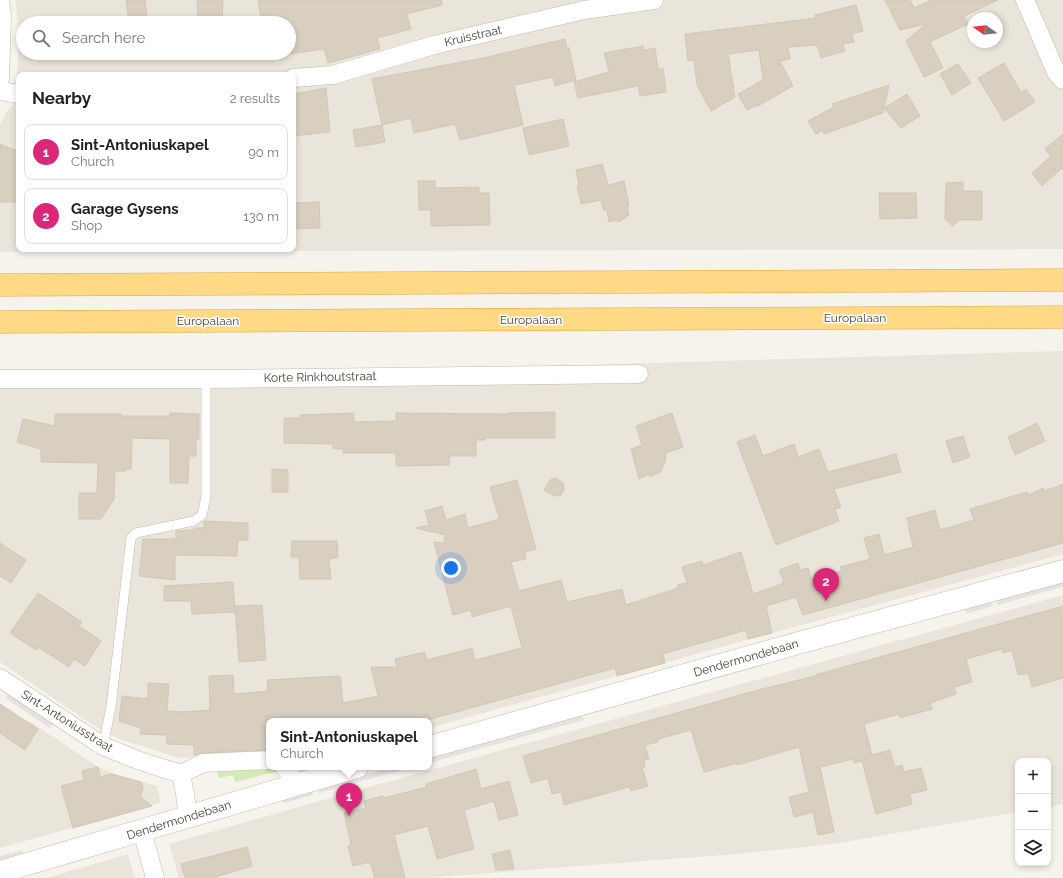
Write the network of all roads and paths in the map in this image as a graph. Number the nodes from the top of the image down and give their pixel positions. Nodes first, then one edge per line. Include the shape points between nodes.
1 (0, 0) edge
2 (654, 0) edge
3 (1025, 0) edge
4 (296, 78) edge
5 (0, 79) edge
6 (1063, 80) edge
7 (0, 91) edge
8 (16, 94) edge
9 (1063, 280) edge
10 (0, 285) edge
11 (1063, 317) edge
12 (0, 322) edge
13 (639, 374) dead end
14 (0, 379) edge
15 (206, 379) junction
16 (1063, 571) edge
17 (0, 678) edge
18 (103, 746) junction
19 (432, 746) edge
20 (266, 760) edge
21 (286, 770) edge
22 (347, 770) edge
23 (181, 774) junction
24 (298, 784) junction
25 (188, 817) junction
26 (142, 831) junction
27 (0, 872) edge
28 (155, 878) edge

1 - 5 street
2 - 4 street, Kruisstraat via 584,10 434,45 333,75
3 - 6 street via 1056,72
7 - 8 street
9 - 10 highway
11 - 12 highway, Europalaan
13 - 15 street, Korte Rinkhoutstraat
14 - 15 street, Korte Rinkhoutstraat
15 - 18 lane via 206,497 202,515 194,521 136,533 131,538 111,707
16 - 19 street, Dendermondebaan
17 - 18 street, Sint-Antoniusstraat
18 - 23 street, Sint-Antoniusstraat
20 - 23 street via 203,763
21 - 24 street
22 - 24 street, Dendermondebaan
23 - 25 street
24 - 25 street, Dendermondebaan
25 - 26 street, Dendermondebaan
26 - 27 street, Dendermondebaan
26 - 28 street

